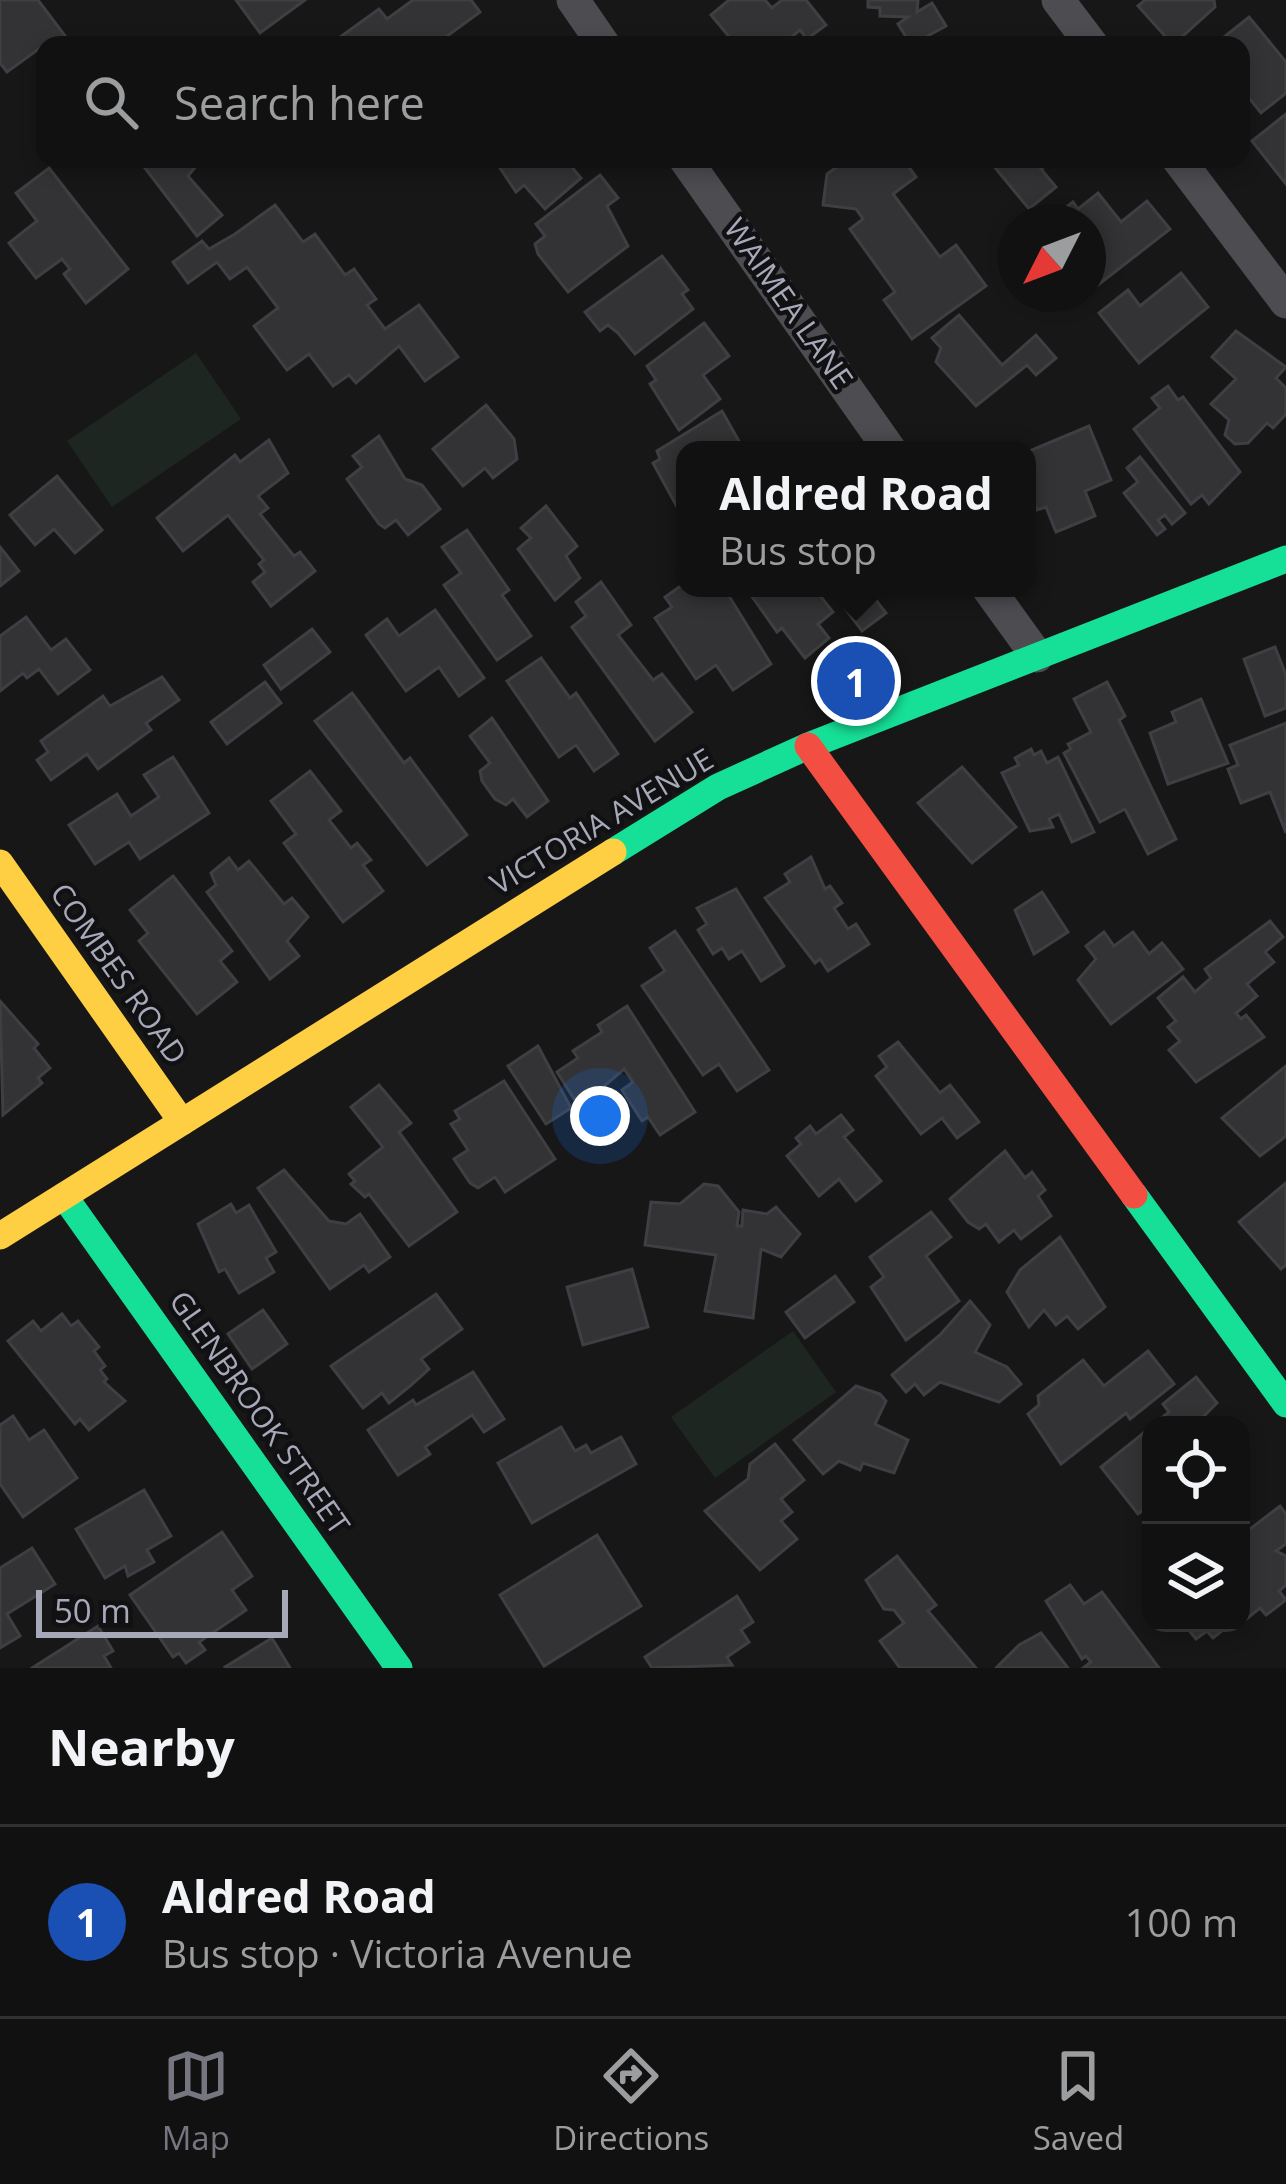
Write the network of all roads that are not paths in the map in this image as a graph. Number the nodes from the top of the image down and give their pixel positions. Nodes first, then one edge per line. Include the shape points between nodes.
1 (573, 0) edge
2 (1058, 0) edge
3 (598, 36) edge
4 (1085, 36) edge
5 (691, 168) edge
6 (1185, 168) edge
7 (1286, 302) edge
8 (884, 441) edge
9 (1286, 559) edge
10 (994, 597) edge
11 (1037, 656) junction
12 (808, 746) junction
13 (0, 862) edge
14 (182, 1122) junction
15 (64, 1196) junction
16 (0, 1236) edge
17 (1286, 1404) edge
18 (399, 1668) edge

1 - 3 street
2 - 4 street
5 - 8 street, WAIMEA LANE
6 - 7 street
9 - 11 street, VICTORIA AVENUE
10 - 11 street
11 - 12 street, VICTORIA AVENUE
12 - 14 street, VICTORIA AVENUE via 718,787
12 - 17 street
13 - 14 street, COMBES ROAD
14 - 15 street, VICTORIA AVENUE
15 - 16 street, VICTORIA AVENUE
15 - 18 street, GLENBROOK STREET

